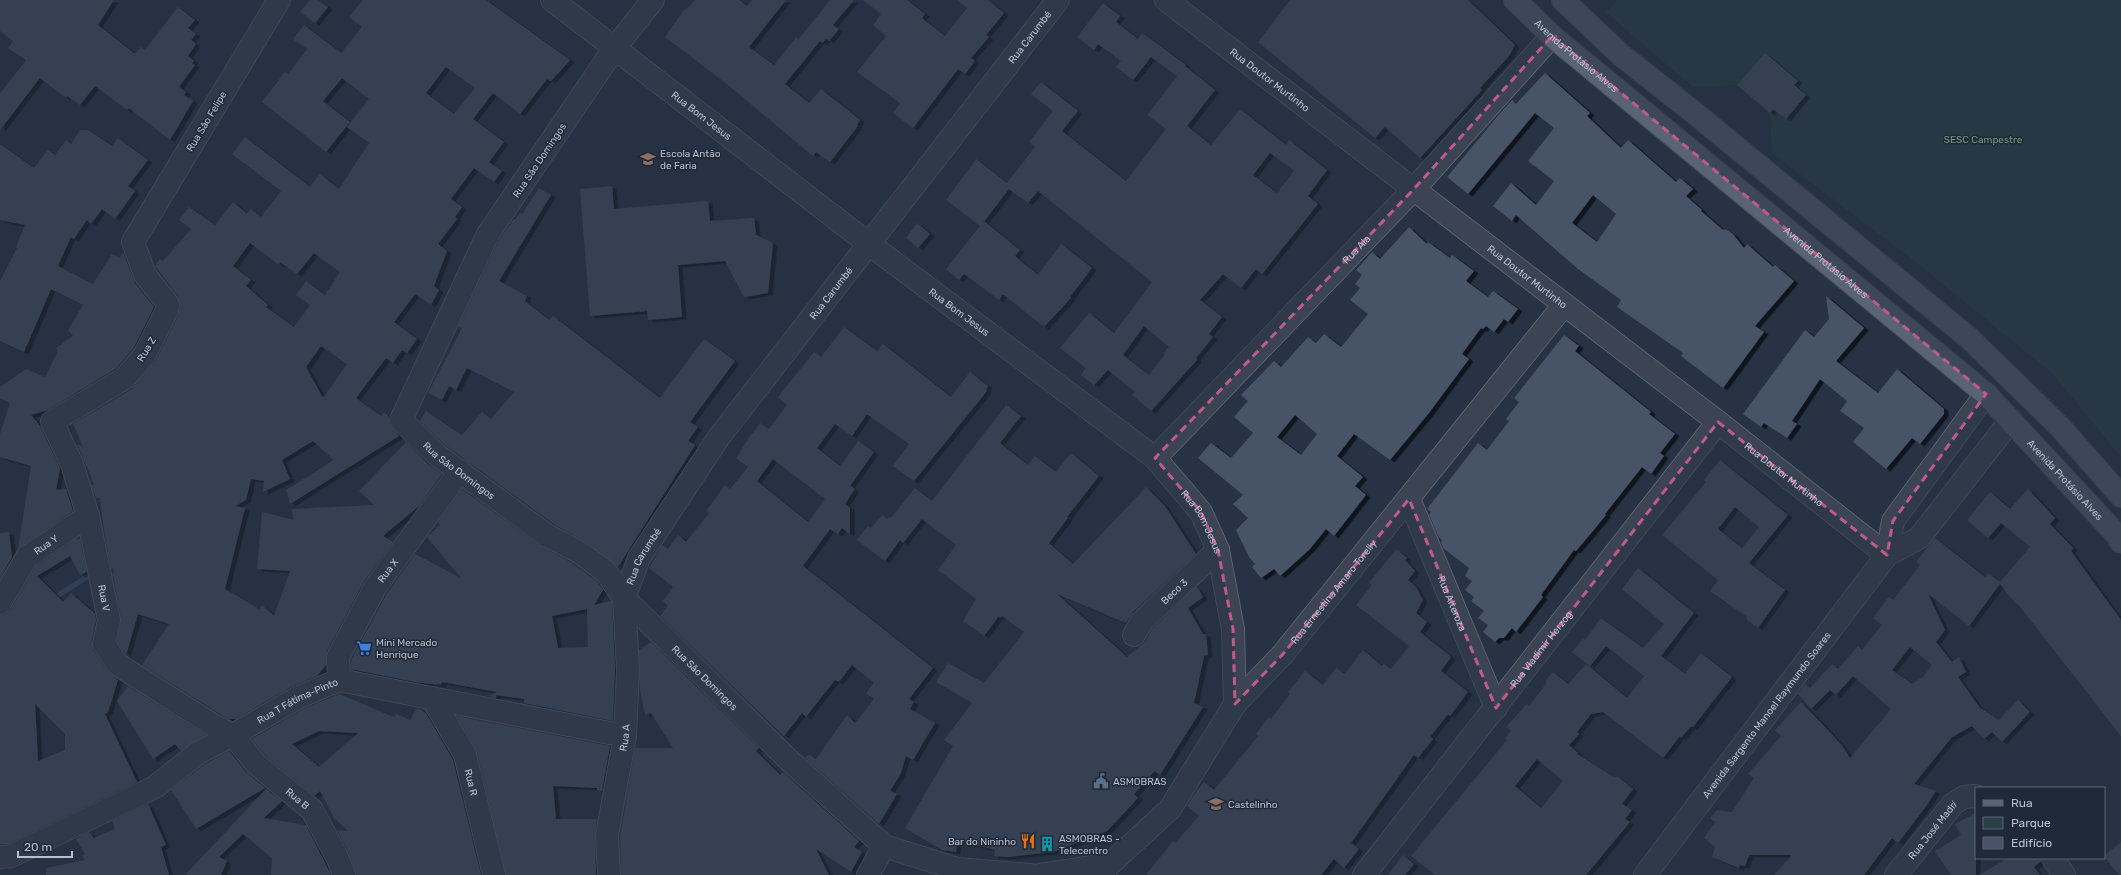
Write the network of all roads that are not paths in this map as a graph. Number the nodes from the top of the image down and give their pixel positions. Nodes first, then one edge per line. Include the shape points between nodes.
1 (279, 0) edge
2 (552, 0) edge
3 (653, 0) edge
4 (1058, 0) edge
5 (1166, 0) edge
6 (1515, 0) edge
7 (1563, 0) edge
8 (1552, 36) junction
9 (614, 49) junction
10 (1621, 55) junction
11 (1413, 190) junction
12 (133, 242) joint
13 (870, 244) junction
14 (1564, 305) junction
15 (1969, 338) junction
16 (1986, 394) junction
17 (2011, 420) junction
18 (52, 422) joint
19 (1718, 422) junction
20 (1154, 458) junction
21 (460, 471) junction
22 (2121, 496) edge
23 (1409, 499) junction
24 (88, 516) junction
25 (2121, 542) edge
26 (1218, 550) junction
27 (1887, 555) junction
28 (624, 598) junction
29 (0, 602) edge
30 (1134, 635) dead end
31 (339, 680) junction
32 (432, 698) junction
33 (1235, 704) junction
34 (1496, 708) junction
35 (234, 735) junction
36 (626, 736) junction
37 (1975, 796) edge
38 (884, 846) junction
39 (0, 857) edge
40 (2054, 859) edge
41 (1106, 869) edge
42 (344, 875) edge
43 (494, 875) edge
44 (609, 875) edge
45 (868, 875) edge
46 (1031, 875) edge
47 (1039, 875) edge
48 (1364, 875) edge
49 (1645, 875) edge
50 (1896, 875) edge
51 (2064, 875) edge

1 - 12 street, Rua São Felipe
2 - 9 street, Rua Bom Jesus
3 - 9 street, Rua São Domingos
4 - 13 street, Rua Carumbé
5 - 11 street, Rua Doutor Murtinho
6 - 8 main road, Avenida Protásio Alves
7 - 10 main road
8 - 10 main road via 1574,30 1584,33
8 - 11 street, Rua Ala
8 - 16 main road, Avenida Protásio Alves
9 - 13 street, Rua Bom Jesus
9 - 21 street, Rua São Domingos via 488,234 401,420 437,455
10 - 15 main road
11 - 14 street, Rua Doutor Murtinho
11 - 20 street, Rua Ala
12 - 18 street, Rua Z via 145,275 168,304 167,310 145,354 125,378
13 - 20 street, Rua Bom Jesus
13 - 28 street, Rua Carumbé via 719,438 639,558
14 - 19 street, Rua Doutor Murtinho
14 - 23 street, Rua Ernestina Amaro Torelly
15 - 17 main road via 1993,380
15 - 22 main road via 2060,427
16 - 17 main road, Avenida Protásio Alves
16 - 27 street, Avenida Sargento Manoel Raymundo Soares via 1893,521
17 - 25 main road, Avenida Protásio Alves
17 - 27 street, Avenida Sargento Manoel Raymundo Soares via 1919,538
18 - 24 street, Rua V via 72,464
19 - 27 street, Rua Doutor Murtinho
19 - 34 street, Rua Vladimir Herzog
20 - 26 street, Rua Bom Jesus via 1201,512
21 - 28 street, Rua São Domingos via 548,536 579,552 606,572
21 - 31 street, Rua X via 376,586 338,657
23 - 33 street, Rua Ernestina Amaro Torelly via 1283,654
23 - 34 street, Rua Alteroza
24 - 29 street, Rua Y via 27,557
24 - 35 street, Rua V via 109,620 104,644 117,664 213,725
26 - 30 street, Beco 3 via 1142,621
26 - 33 street, Rua Bom Jesus via 1233,629
27 - 49 street, Avenida Sargento Manoel Raymundo Soares
28 - 36 street, Rua A via 628,670
28 - 38 street, Rua São Domingos via 792,763
31 - 32 street, Rua T Fátima-Pinto
31 - 35 street, Rua T Fátima-Pinto via 296,698
32 - 36 street, Rua T Fátima-Pinto
32 - 43 street, Rua R via 465,755
33 - 41 street, Rua Ernestina Amaro Torelly via 1170,809
34 - 48 street, Rua Vladimir Herzog
35 - 39 street, Rua T Fátima-Pinto via 198,753 155,787 11,856
35 - 42 street, Rua B via 256,764 312,810 338,858
36 - 44 street, Rua A via 607,835
37 - 50 street, Rua José Madri via 1953,804
38 - 45 street
38 - 46 street via 957,869
40 - 51 street
41 - 47 street

